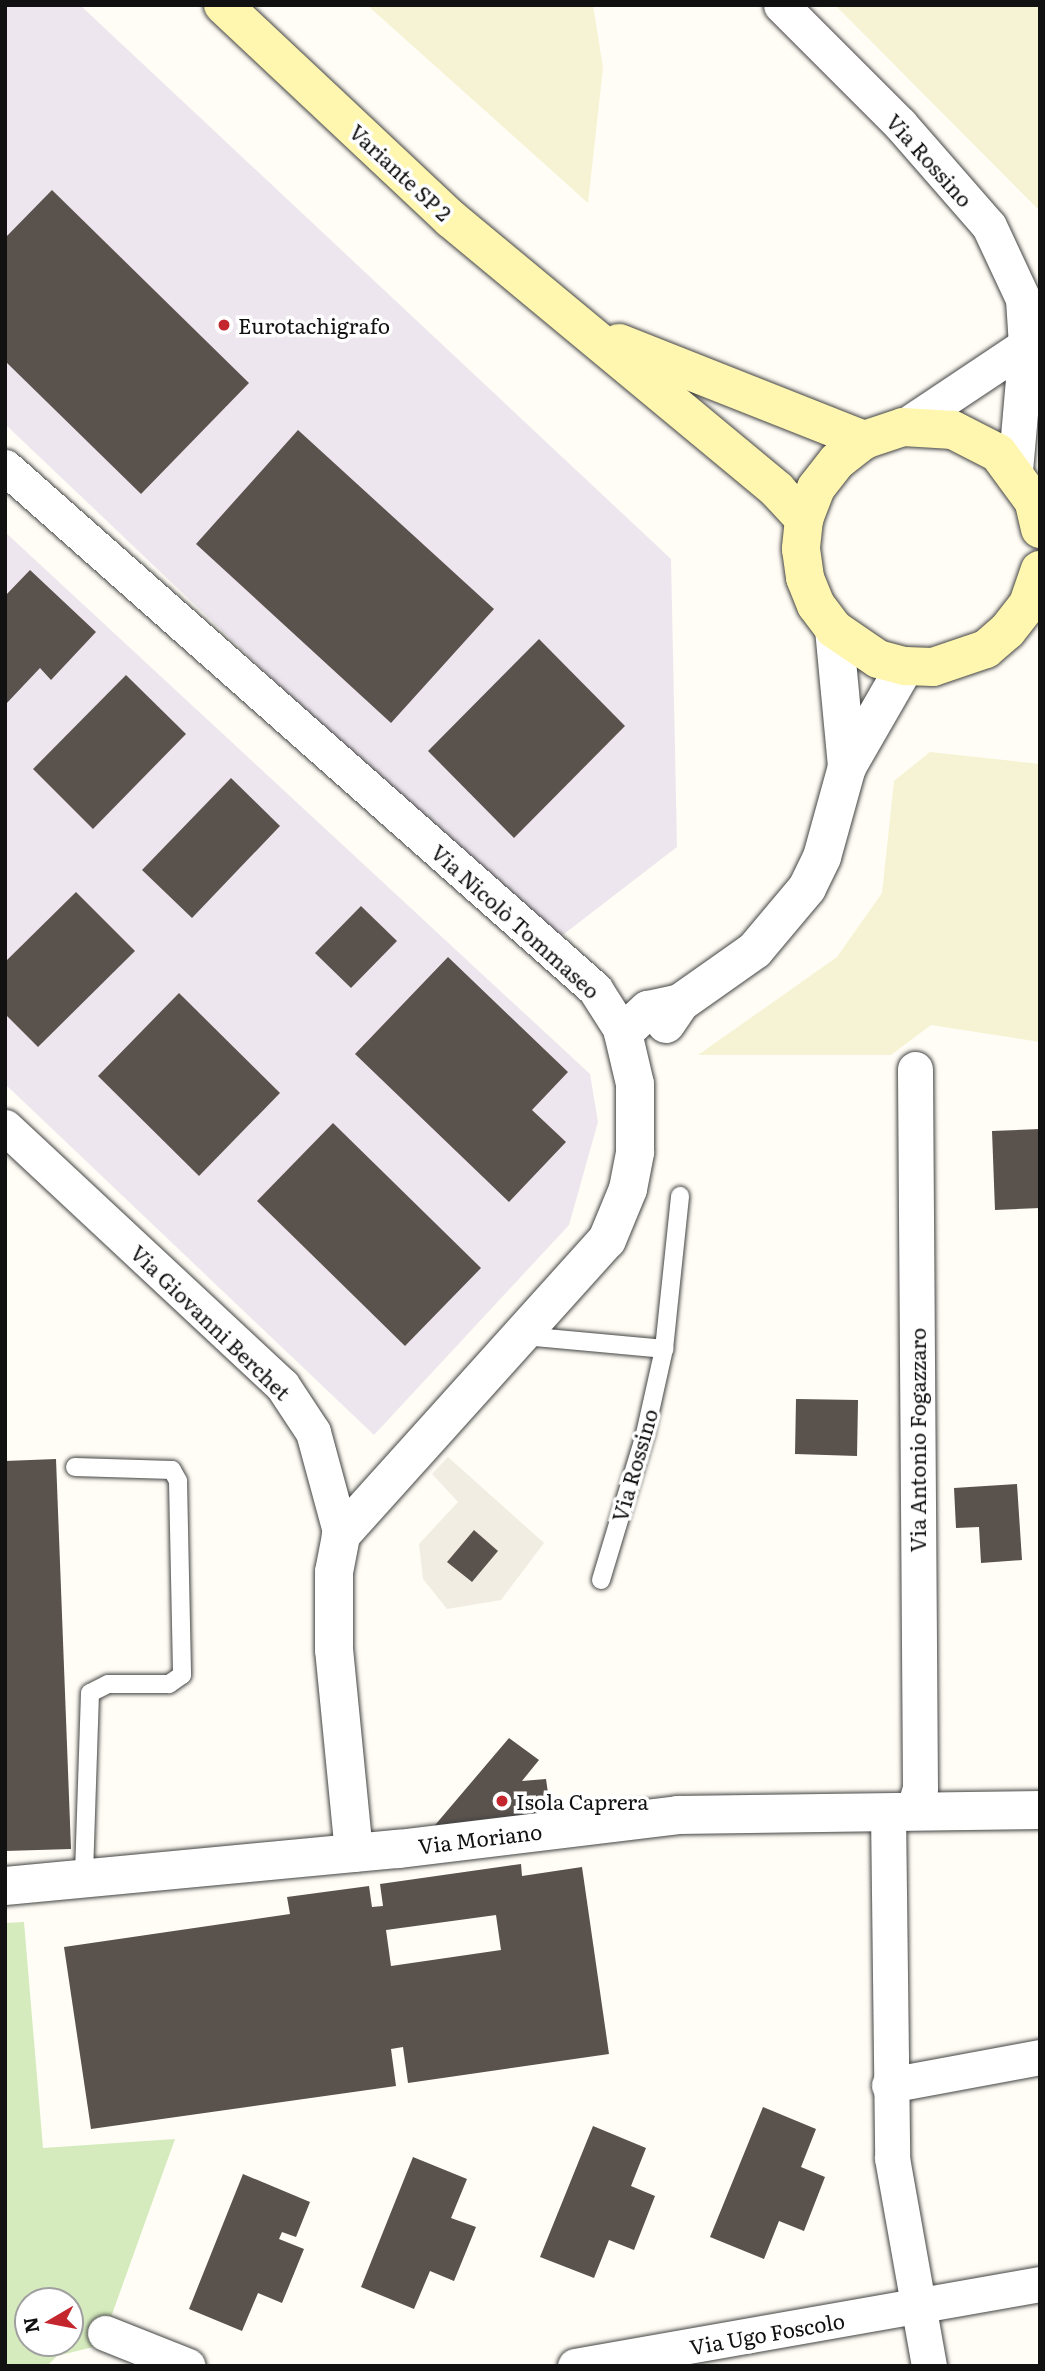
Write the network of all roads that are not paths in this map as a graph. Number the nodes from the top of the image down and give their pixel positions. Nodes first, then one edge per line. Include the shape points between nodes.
1 (223, 5) edge
2 (781, 5) edge
3 (587, 330) junction
4 (1027, 345) junction
5 (903, 427) junction
6 (864, 440) junction
7 (5, 467) edge
8 (1016, 471) junction
9 (804, 519) junction
10 (1040, 529) edge
11 (1040, 570) edge
12 (834, 629) junction
13 (1024, 635) edge
14 (905, 666) junction
15 (847, 767) junction
16 (625, 1039) junction
17 (915, 1069) dead end
18 (5, 1127) edge
19 (680, 1196) dead end
20 (525, 1336) junction
21 (664, 1349) junction
22 (75, 1467) dead end
23 (341, 1535) junction
24 (601, 1580) dead end
25 (1040, 1810) edge
26 (900, 1811) junction
27 (364, 1852) junction
28 (85, 1878) junction
29 (5, 1886) edge
30 (1040, 2057) edge
31 (889, 2085) junction
32 (1040, 2284) edge
33 (918, 2306) junction
34 (105, 2333) dead end
35 (188, 2366) edge
36 (575, 2366) edge
37 (929, 2366) edge

1 - 3 main road, Variante SP 2 via 451,219
2 - 4 street, Via Rossino via 900,124 989,226 1023,299
3 - 6 main road, Variante SP 2
3 - 9 main road, Variante SP 2 via 777,490
4 - 5 street
4 - 8 street, Via Rossino
5 - 6 main road
5 - 8 main road via 928,426 965,435 998,453
6 - 9 main road via 836,461 816,488
7 - 16 street, Via Nicolò Tommaseo via 596,989
8 - 10 main road via 1034,502
9 - 12 main road via 805,578 816,605
11 - 13 main road via 1028,604
12 - 14 main road via 878,659
12 - 15 street
13 - 14 main road via 960,661 933,667
14 - 15 street
15 - 16 street via 822,857 791,912 755,950 680,1003 661,1031
16 - 20 street, Via Nicolò Tommaseo via 637,1120 620,1214 607,1240
17 - 26 street, Via Antonio Fogazzaro via 919,1788
18 - 23 street, Via Giovanni Berchet via 282,1385 313,1432
19 - 21 lane, Via Rossino
20 - 21 lane
20 - 23 street, Via Nicolò Tommaseo via 417,1446
21 - 24 lane, Via Rossino via 645,1434
22 - 28 lane via 172,1470 178,1481 182,1675 169,1684 108,1684 90,1693
23 - 27 street
25 - 26 street, Via Moriano
26 - 27 street, Via Moriano via 678,1815
26 - 31 street
27 - 28 street, Via Moriano
28 - 29 street, Via Moriano
30 - 31 street
31 - 33 street via 892,2158
32 - 33 street, Via Ugo Foscolo
33 - 36 street, Via Ugo Foscolo
33 - 37 street
34 - 35 street

